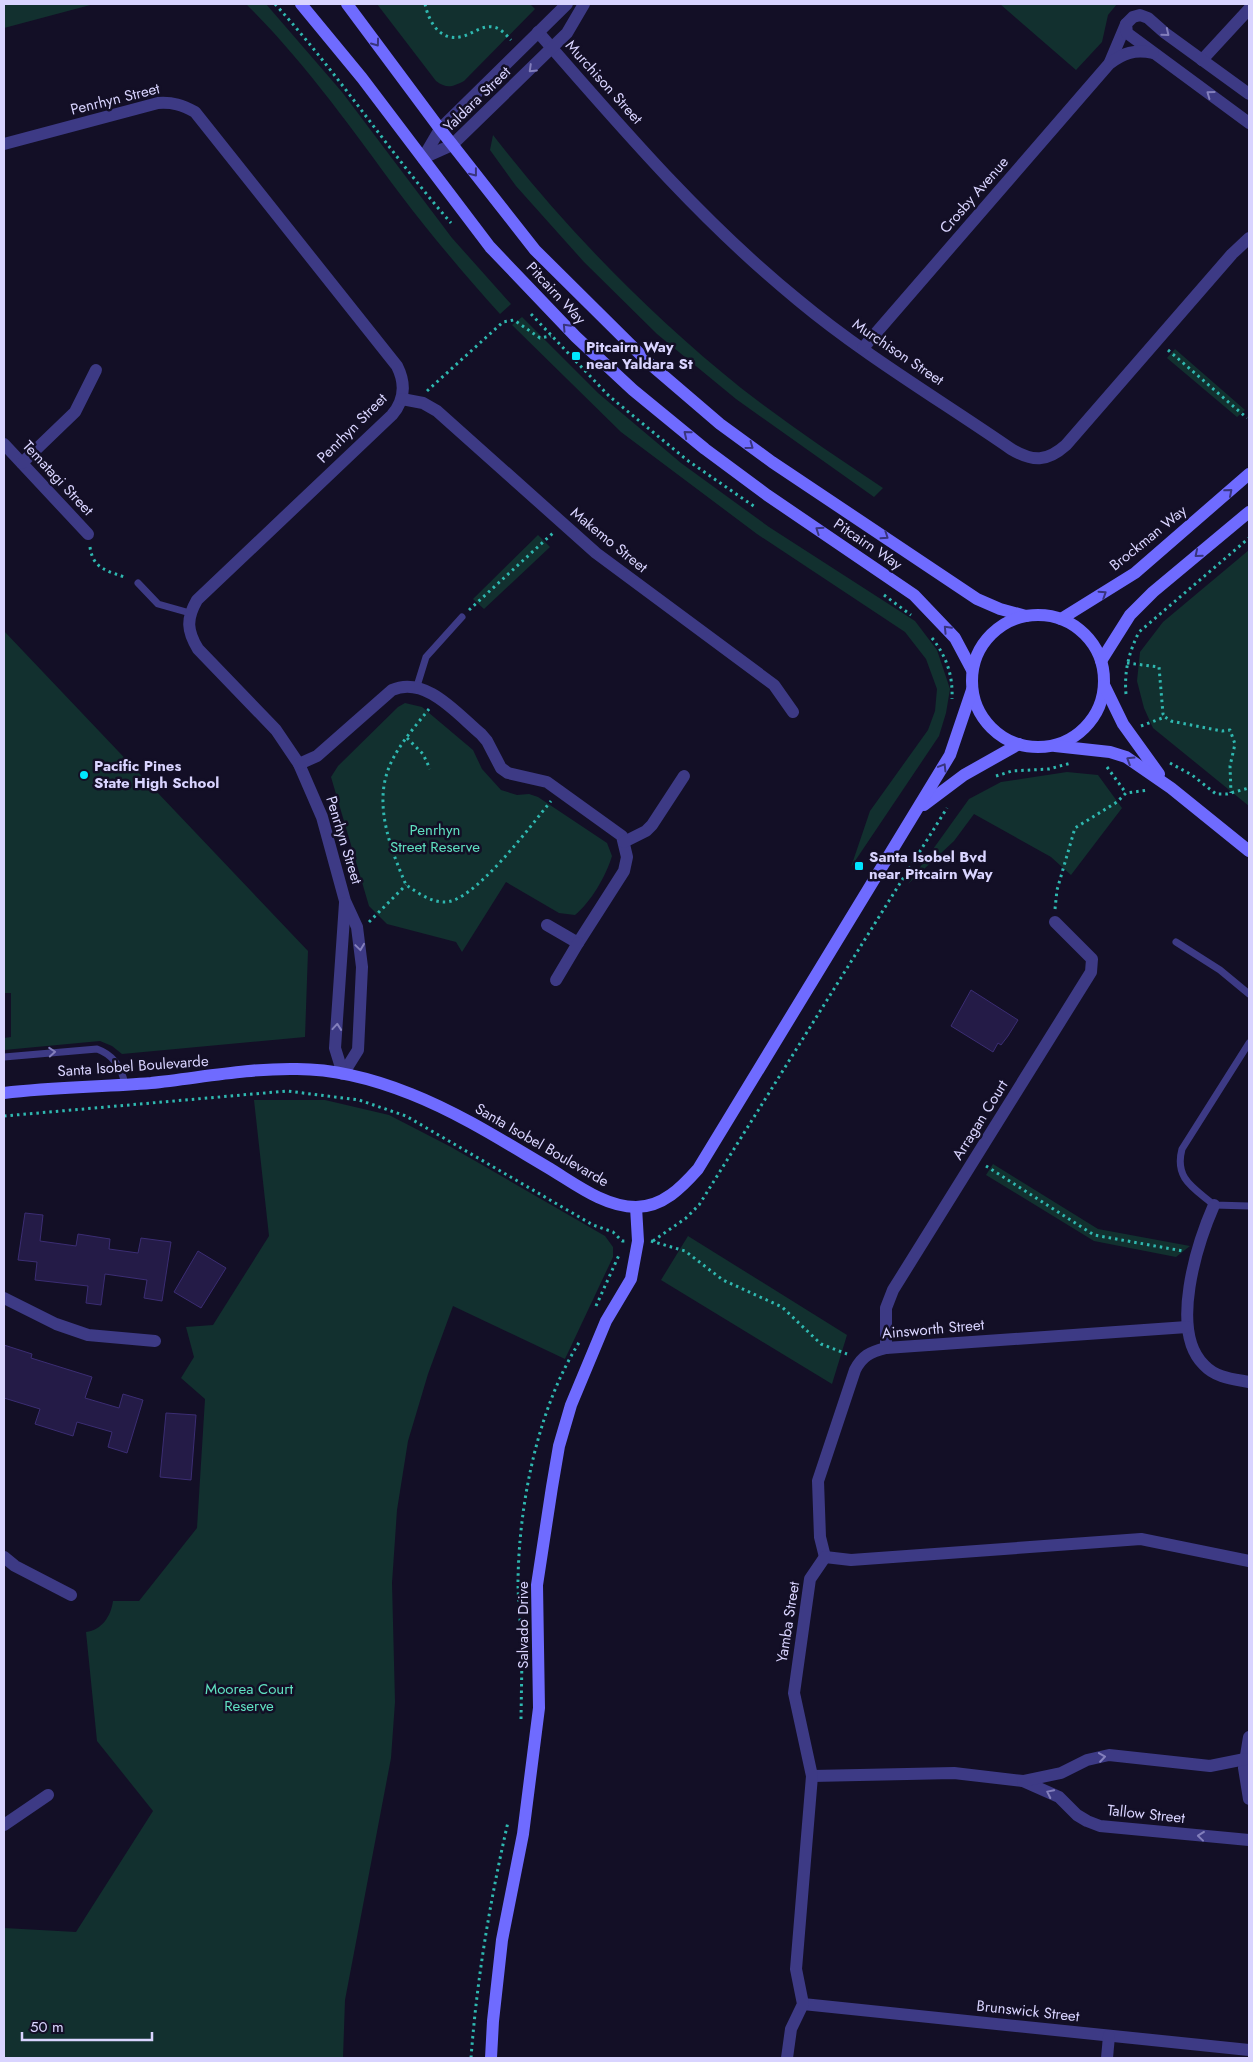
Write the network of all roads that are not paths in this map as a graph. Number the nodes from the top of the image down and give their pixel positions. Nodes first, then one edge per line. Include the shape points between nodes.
1 (301, 4) edge
2 (347, 4) edge
3 (567, 4) edge
4 (584, 4) edge
5 (1249, 9) edge
6 (1126, 24) junction
7 (538, 32) junction
8 (552, 49) junction
9 (1153, 53) junction
10 (1202, 60) junction
11 (1109, 64) junction
12 (1249, 94) edge
13 (1249, 123) edge
14 (440, 129) junction
15 (4, 144) edge
16 (452, 145) junction
17 (423, 158) junction
18 (1249, 238) edge
19 (863, 348) junction
20 (96, 370) dead end
21 (402, 399) junction
22 (4, 444) edge
23 (22, 463) junction
24 (1249, 474) edge
25 (1249, 512) edge
26 (88, 534) road end
27 (138, 583) road end
28 (190, 613) junction
29 (1026, 616) junction
30 (462, 617) road end
31 (1061, 619) junction
32 (1101, 661) junction
33 (972, 670) junction
34 (1104, 685) junction
35 (416, 686) junction
36 (972, 690) junction
37 (794, 712) dead end
38 (1019, 744) junction
39 (1052, 746) junction
40 (299, 764) junction
41 (684, 776) dead end
42 (1171, 788) junction
43 (918, 809) junction
44 (624, 842) junction
45 (1249, 851) edge
46 (345, 901) junction
47 (1055, 922) road end
48 (548, 925) dead end
49 (1176, 942) dead end
50 (578, 943) junction
51 (556, 980) dead end
52 (1249, 994) edge
53 (1249, 1043) edge
54 (4, 1057) edge
55 (343, 1074) junction
56 (124, 1085) junction
57 (4, 1093) edge
58 (1214, 1205) junction
59 (1249, 1206) edge
60 (636, 1207) junction
61 (4, 1298) edge
62 (1187, 1327) junction
63 (155, 1341) dead end
64 (886, 1348) junction
65 (1249, 1382) edge
66 (4, 1557) edge
67 (825, 1557) junction
68 (1249, 1561) edge
69 (71, 1595) dead end
70 (1249, 1737) edge
71 (1245, 1759) junction
72 (812, 1776) junction
73 (1022, 1781) junction
74 (48, 1795) dead end
75 (1249, 1799) edge
76 (4, 1825) edge
77 (1249, 1840) edge
78 (803, 2004) junction
79 (1109, 2036) junction
80 (1249, 2050) edge
81 (491, 2058) edge
82 (787, 2058) edge
83 (1107, 2058) edge

1 - 17 street, Pitcairn Way
2 -> 14 street, Pitcairn Way
3 - 7 street, Yaldara Street
4 - 8 street, Yaldara Street via 567,33
5 - 10 street
6 - 9 street via 1127,33
6 -> 10 street via 1133,17 1145,16
6 - 11 street, Crosby Avenue
7 - 8 street, Murchison Street
7 - 14 street, Yaldara Street
8 -> 16 street, Yaldara Street
8 - 19 street, Murchison Street via 701,214 798,301
9 - 11 street, Crosby Avenue via 1129,52
13 -> 9 street
10 - 12 street
11 - 19 street, Crosby Avenue
14 - 16 street, Pitcairn Way
14 - 17 street, Yaldara Street
15 - 21 street, Penrhyn Street via 158,104 171,102 194,112 397,366 402,377
16 - 17 street, Yaldara Street
16 -> 29 street, Pitcairn Way via 535,250 650,364 720,424 977,599
33 -> 17 street, Pitcairn Way via 956,638 914,595 705,449 633,390 576,337 490,246
18 - 19 street, Murchison Street via 1066,445 1052,456 1038,460 1011,449
20 - 23 street via 75,412
21 - 28 street, Penrhyn Street via 392,415 197,600
21 - 37 street, Makemo Street via 423,403 437,411 596,553 774,685
22 - 23 street, Tematagi Street
23 - 26 street, Tematagi Street
31 -> 24 street, Brockman Way via 1135,573
25 -> 32 street via 1130,615
27 - 28 lane via 158,604
28 - 40 street, Penrhyn Street via 188,627 198,649 276,730
29 - 31 street
29 - 33 street via 1006,622 990,634 979,650
30 - 35 lane via 426,657
31 - 32 street via 1078,628 1093,643
32 - 34 street
33 - 36 street
34 - 39 street via 1100,706 1088,724 1072,738
34 - 42 street via 1123,724
35 - 40 street via 392,690 318,756
35 - 44 street via 437,698 481,734 501,768 516,776 547,782 617,831
36 - 38 street via 977,708 987,724
43 -> 36 street, Santa Isobel Boulevarde via 950,756
38 - 39 street
38 - 43 street, Santa Isobel Boulevarde via 964,775
42 -> 39 street via 1126,757 1110,752
40 - 46 street, Penrhyn Street via 322,817
41 - 44 street via 652,825
42 - 45 street
43 - 60 street, Santa Isobel Boulevarde via 698,1169 675,1193 654,1204
44 - 50 street via 627,858 624,871
55 -> 46 street, Penrhyn Street via 335,1048
46 -> 55 street, Penrhyn Street via 357,927 362,967 358,1050
47 - 64 street, Arragan Court via 1092,959 1091,972 893,1290 886,1308
48 - 50 street
49 - 52 lane via 1220,970
50 - 51 street
53 - 58 lane via 1182,1149 1180,1158 1181,1174 1185,1180
54 -> 56 lane via 97,1049 108,1053 122,1070
55 - 56 street, Santa Isobel Boulevarde via 268,1069
55 - 60 street, Santa Isobel Boulevarde via 392,1086 425,1099 608,1202
56 - 57 street, Santa Isobel Boulevarde
58 - 59 lane
58 - 62 street via 1196,1254
60 - 81 street, Salvado Drive via 638,1241 631,1279 606,1321 578,1388 558,1454 537,1585 539,1708 523,1834 502,1940
61 - 63 street via 56,1324 88,1335
62 - 64 street, Ainsworth Street
62 - 65 street via 1191,1346 1204,1366 1222,1377
64 - 67 street, Ainsworth Street via 861,1358 854,1370 821,1469 817,1494
66 - 69 street
67 - 68 street via 851,1560 1141,1539
67 - 72 street, Yamba Street via 810,1579 794,1693
70 - 71 street
73 -> 71 street, Tallow Street via 1061,1773 1103,1756 1210,1766
71 - 75 street
72 - 73 street, Tallow Street via 954,1773
72 - 78 street, Yamba Street via 796,1969
77 -> 73 street, Tallow Street via 1100,1826 1077,1815 1059,1797
74 - 76 street
78 - 79 street, Brunswick Street
78 - 82 street via 791,2029
79 - 80 street, Brunswick Street
79 - 83 street

